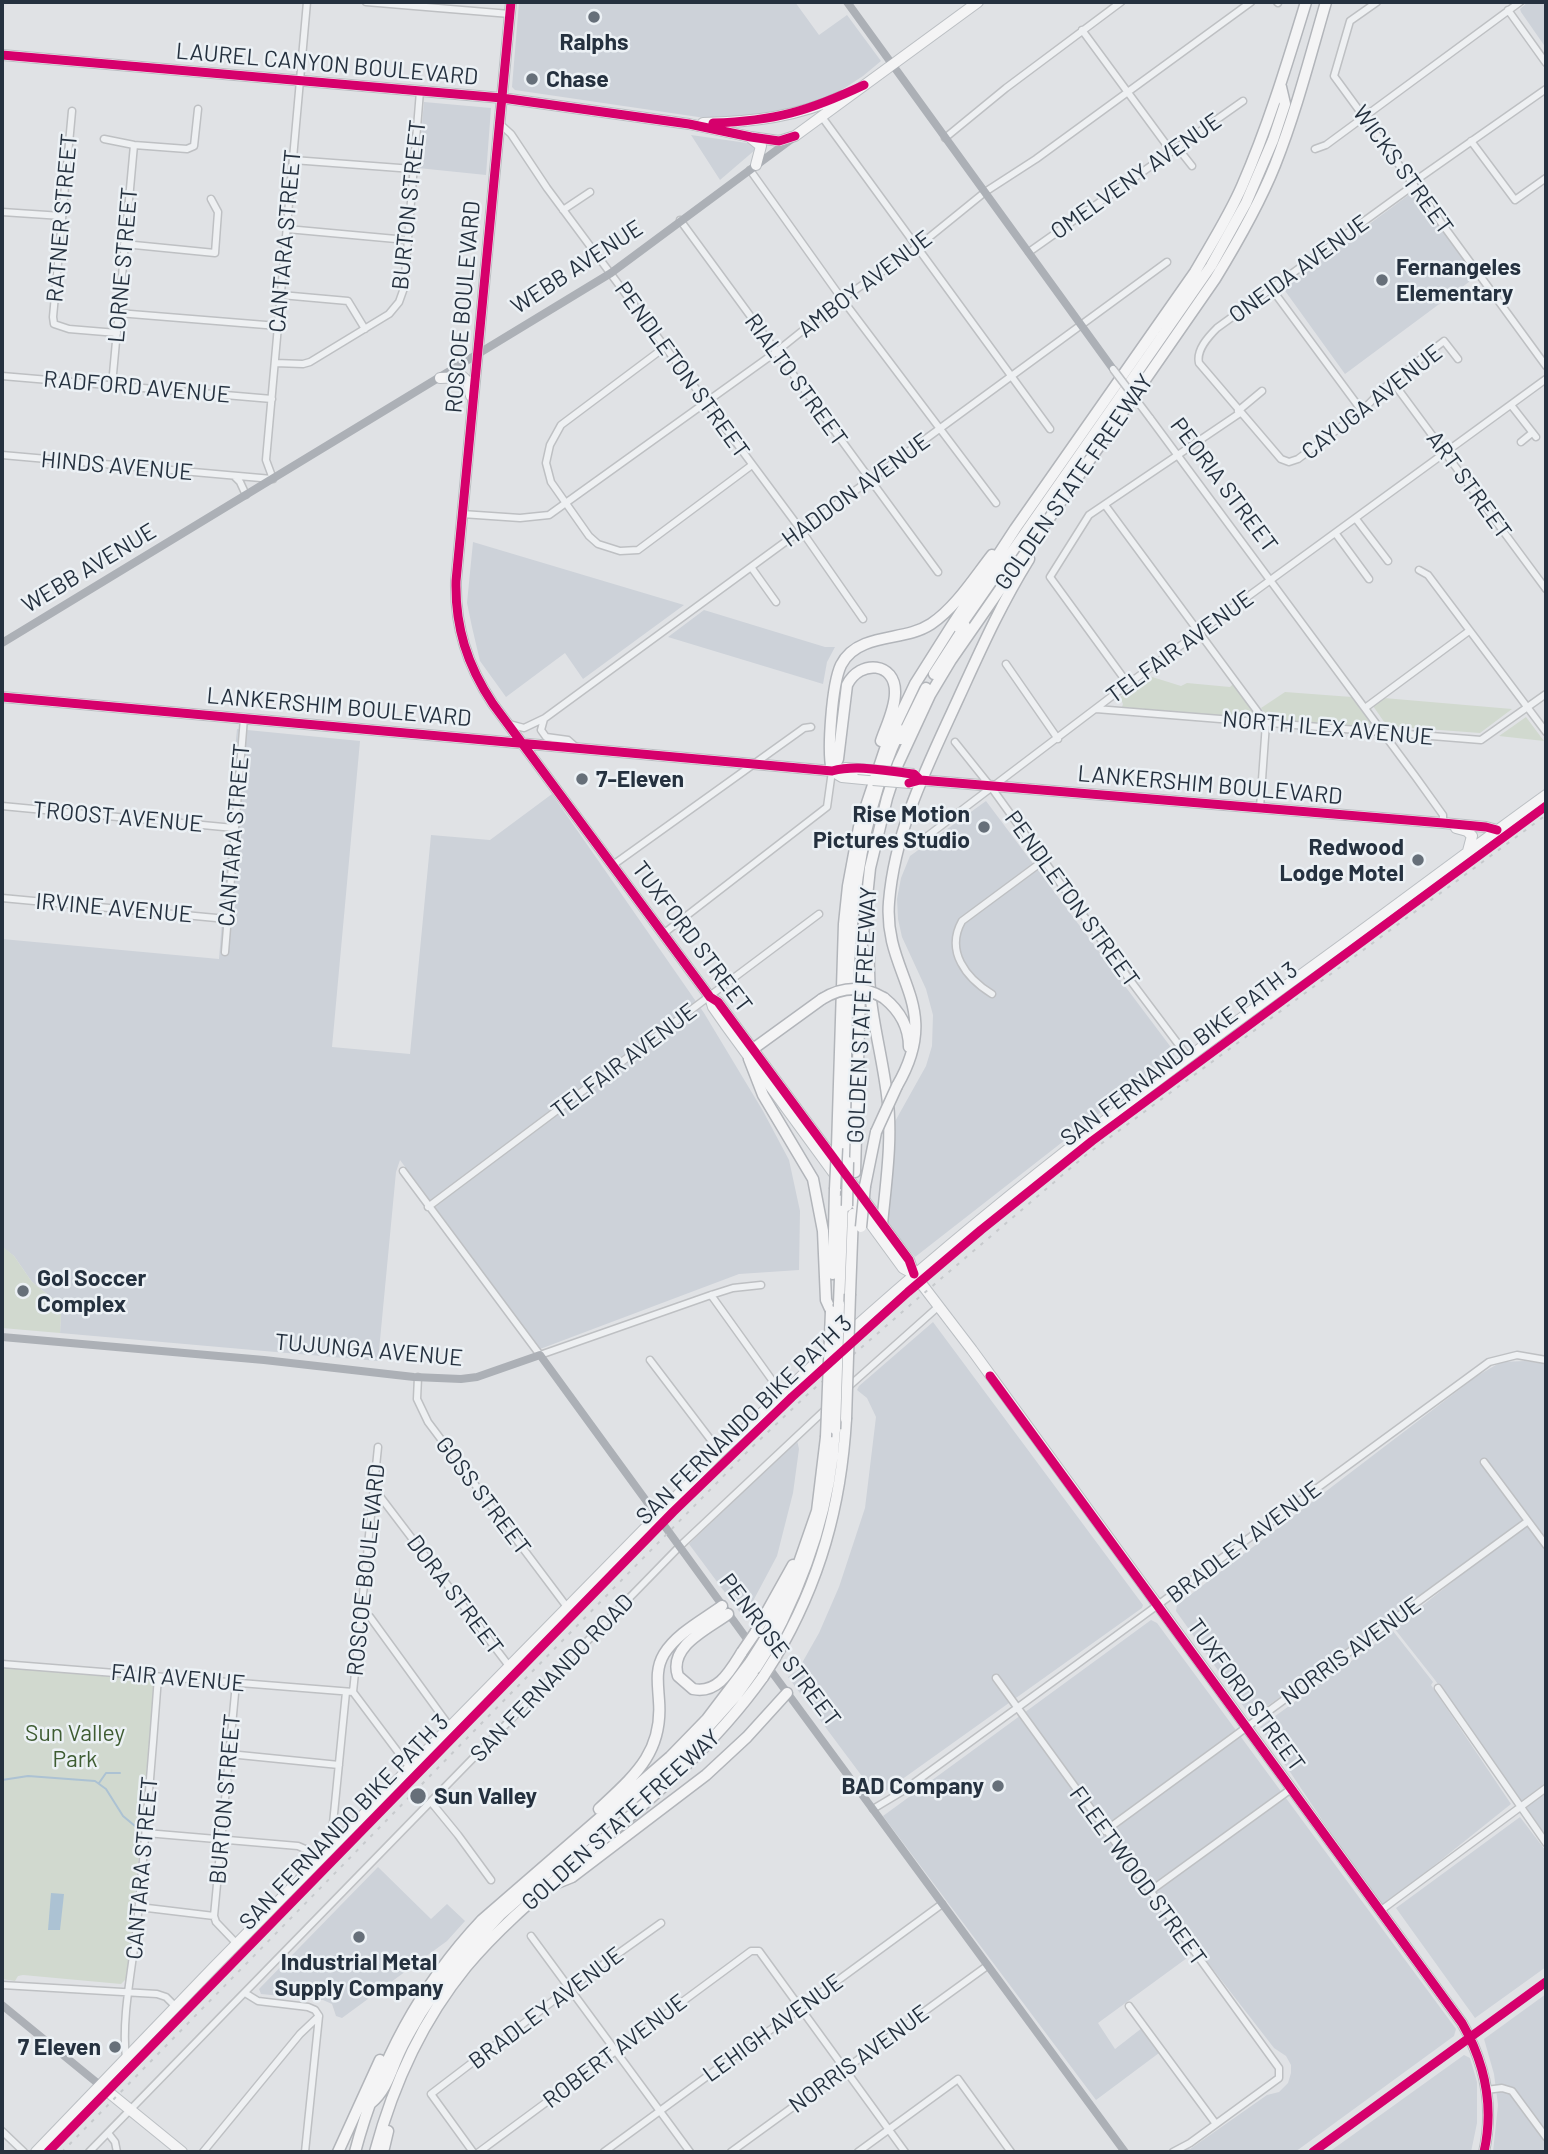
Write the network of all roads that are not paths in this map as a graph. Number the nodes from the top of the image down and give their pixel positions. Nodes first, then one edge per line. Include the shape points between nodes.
1 (307, 2) edge
2 (366, 2) edge
3 (511, 2) edge
4 (848, 2) edge
5 (978, 2) edge
6 (1121, 2) edge
7 (1251, 2) edge
8 (1298, 2) edge
9 (1306, 2) edge
10 (1326, 2) edge
11 (1377, 2) edge
12 (1520, 2) edge
13 (1508, 10) junction
14 (510, 14) junction
15 (1082, 30) junction
16 (2, 55) edge
17 (1546, 63) edge
18 (893, 64) junction
19 (1287, 64) junction
20 (1305, 75) junction
21 (300, 80) junction
22 (864, 85) junction
23 (1281, 87) junction
24 (1546, 89) edge
25 (421, 91) junction
26 (1128, 92) junction
27 (502, 98) junction
28 (1243, 100) dead end
29 (198, 109) dead end
30 (72, 111) dead end
31 (822, 117) junction
32 (1363, 118) junction
33 (500, 123) junction
34 (689, 124) junction
35 (795, 136) junction
36 (751, 137) junction
37 (945, 138) junction
38 (104, 139) dead end
39 (1471, 141) junction
40 (134, 145) junction
41 (1174, 149) junction
42 (1315, 149) dead end
43 (293, 159) junction
44 (1192, 166) dead end
45 (753, 167) junction
46 (412, 169) junction
47 (1546, 178) edge
48 (1413, 184) junction
49 (590, 192) dead end
50 (985, 192) junction
51 (211, 199) dead end
52 (563, 210) junction
53 (2, 212) edge
54 (62, 216) junction
55 (680, 220) junction
56 (287, 229) junction
57 (407, 240) junction
58 (124, 244) junction
59 (916, 248) junction
60 (1029, 252) junction
61 (1167, 262) dead end
62 (611, 272) junction
63 (1271, 288) junction
64 (281, 295) junction
65 (842, 299) junction
66 (118, 313) junction
67 (1080, 325) junction
68 (278, 326) junction
69 (365, 329) junction
70 (117, 333) junction
71 (665, 347) junction
72 (776, 352) junction
73 (478, 355) junction
74 (1458, 359) dead end
75 (275, 363) junction
76 (1546, 366) edge
77 (1113, 369) joint
78 (2, 376) edge
79 (1010, 376) junction
80 (440, 378) junction
81 (1546, 379) edge
82 (1392, 381) junction
83 (112, 385) junction
84 (1262, 391) dead end
85 (272, 399) junction
86 (473, 402) junction
87 (704, 402) junction
88 (1510, 405) junction
89 (1362, 411) junction
90 (1239, 412) junction
91 (940, 428) junction
92 (1050, 429) dead end
93 (1521, 442) dead end
94 (1446, 453) junction
95 (1176, 454) junction
96 (2, 456) edge
97 (752, 465) junction
98 (233, 476) junction
99 (274, 479) junction
100 (869, 479) junction
101 (246, 495) junction
102 (564, 503) junction
103 (996, 503) dead end
104 (1105, 505) junction
105 (462, 514) junction
106 (1356, 519) junction
107 (1015, 529) junction
108 (800, 530) junction
109 (1039, 533) junction
110 (1336, 534) junction
111 (1388, 558) dead end
112 (751, 567) junction
113 (1419, 570) dead end
114 (938, 572) dead end
115 (1370, 579) dead end
116 (1272, 580) junction
117 (1546, 589) edge
118 (776, 602) dead end
119 (456, 615) joint
120 (863, 619) dead end
121 (1469, 631) junction
122 (1199, 633) junction
123 (2, 643) edge
124 (1006, 664) dead end
125 (1128, 684) junction
126 (1546, 694) edge
127 (2, 697) edge
128 (1365, 708) junction
129 (1528, 708) junction
130 (1096, 709) junction
131 (244, 718) junction
132 (545, 718) junction
133 (507, 723) junction
134 (1266, 723) junction
135 (811, 727) dead end
136 (1546, 732) edge
137 (1383, 733) junction
138 (1058, 739) junction
139 (955, 742) dead end
140 (523, 743) junction
141 (577, 748) junction
142 (752, 764) junction
143 (832, 771) junction
144 (875, 775) junction
145 (915, 779) junction
146 (991, 787) junction
147 (1546, 795) edge
148 (2, 806) edge
149 (1260, 808) junction
150 (1443, 823) junction
151 (234, 828) junction
152 (1497, 830) junction
153 (877, 832) junction
154 (917, 844) dead end
155 (1468, 852) junction
156 (1043, 861) junction
157 (613, 865) junction
158 (2, 898) edge
159 (819, 914) dead end
160 (227, 919) junction
161 (663, 934) junction
162 (225, 953) dead end
163 (992, 994) dead end
164 (710, 997) junction
165 (751, 1054) junction
166 (1188, 1057) junction
167 (897, 1086) junction
168 (773, 1091) junction
169 (792, 1101) junction
170 (846, 1160) junction
171 (403, 1171) dead end
172 (428, 1206) junction
173 (848, 1207) junction
174 (882, 1224) junction
175 (914, 1274) junction
176 (851, 1282) junction
177 (761, 1285) dead end
178 (711, 1295) junction
179 (841, 1302) junction
180 (939, 1306) junction
181 (2, 1337) edge
182 (540, 1355) junction
183 (649, 1360) dead end
184 (1546, 1360) edge
185 (418, 1377) junction
186 (782, 1394) junction
187 (837, 1427) junction
188 (378, 1447) dead end
189 (720, 1452) junction
190 (1484, 1462) dead end
191 (373, 1493) junction
192 (656, 1516) junction
193 (1528, 1521) junction
194 (1546, 1545) edge
195 (805, 1546) junction
196 (679, 1547) junction
197 (1159, 1606) junction
198 (567, 1607) junction
199 (725, 1610) junction
200 (361, 1612) junction
201 (769, 1651) junction
202 (2, 1664) edge
203 (509, 1666) junction
204 (757, 1670) junction
205 (159, 1677) junction
206 (996, 1678) dead end
207 (236, 1682) junction
208 (1438, 1688) dead end
209 (350, 1692) junction
210 (787, 1693) junction
211 (1016, 1708) junction
212 (450, 1727) junction
213 (1246, 1727) junction
214 (229, 1754) junction
215 (339, 1765) junction
216 (410, 1768) junction
217 (1546, 1788) edge
218 (1291, 1789) junction
219 (431, 1802) junction
220 (1520, 1807) junction
221 (873, 1809) junction
222 (1105, 1831) junction
223 (146, 1833) junction
224 (221, 1839) junction
225 (1546, 1843) edge
226 (335, 1844) junction
227 (552, 1859) junction
228 (318, 1862) junction
229 (491, 1880) dead end
230 (548, 1887) junction
231 (1149, 1892) junction
232 (942, 1904) junction
233 (139, 1907) junction
234 (1380, 1911) junction
235 (214, 1916) junction
236 (661, 1923) dead end
237 (531, 1936) dead end
238 (237, 1944) junction
239 (987, 1966) junction
240 (1546, 1982) edge
241 (2, 1985) edge
242 (570, 1988) junction
243 (129, 1993) junction
244 (244, 1993) junction
245 (2, 2005) edge
246 (1129, 2006) dead end
247 (176, 2007) junction
248 (801, 2008) junction
249 (319, 2016) junction
250 (400, 2032) junction
251 (1470, 2037) junction
252 (616, 2051) junction
253 (127, 2059) junction
254 (845, 2068) junction
255 (400, 2077) junction
256 (100, 2086) junction
257 (1486, 2090) junction
258 (369, 2105) junction
259 (129, 2110) junction
260 (660, 2110) junction
261 (1216, 2124) junction
262 (889, 2130) junction
263 (2, 2131) edge
264 (108, 2133) junction
265 (1546, 2137) edge
266 (24, 2152) edge
267 (36, 2152) edge
268 (89, 2152) edge
269 (117, 2152) edge
270 (182, 2152) edge
271 (203, 2152) edge
272 (305, 2152) edge
273 (338, 2152) edge
274 (355, 2152) edge
275 (376, 2152) edge
276 (383, 2152) edge
277 (473, 2152) edge
278 (479, 2152) edge
279 (604, 2152) edge
280 (690, 2152) edge
281 (731, 2152) edge
282 (858, 2152) edge
283 (905, 2152) edge
284 (1011, 2152) edge
285 (1125, 2152) edge
286 (1173, 2152) edge
287 (1313, 2152) edge
288 (1484, 2152) edge

1 - 21 street, CANTARA STREET
2 - 14 street
3 - 14 main road, ROSCOE BOULEVARD
4 - 18 street, PEORIA STREET
5 - 18 main road, LAUREL CANYON BOULEVARD
6 - 15 street
7 - 26 street, AMBOY AVENUE
8 - 19 highway via 1286,48
9 - 19 highway, GOLDEN STATE FREEWAY
10 - 20 highway, GOLDEN STATE FREEWAY
11 - 32 street, WICKS STREET via 1350,21 1334,76
12 - 13 street
13 - 17 street
13 - 32 street
14 - 27 main road, ROSCOE BOULEVARD
15 - 26 street
15 - 37 street
16 - 21 main road, LAUREL CANYON BOULEVARD
18 - 22 main road, LAUREL CANYON BOULEVARD
18 - 37 street, PEORIA STREET
19 - 23 highway, GOLDEN STATE FREEWAY
20 - 109 highway, GOLDEN STATE FREEWAY via 1274,167 1237,242
20 - 170 highway via 1295,88 1256,191 1212,272 946,653 906,726 878,803 860,887
21 - 25 main road, LAUREL CANYON BOULEVARD
21 - 43 street, CANTARA STREET
22 - 31 main road, LAUREL CANYON BOULEVARD
22 - 34 main road, LAUREL CANYON BOULEVARD via 780,118
23 - 107 highway, GOLDEN STATE FREEWAY via 1241,189 1195,272
23 - 170 highway via 1285,104 1273,140 1212,266 943,653 898,733 857,880 850,957
24 - 39 street, ONEIDA AVENUE
25 - 27 main road, LAUREL CANYON BOULEVARD
25 - 46 street, BURTON STREET
26 - 41 street
26 - 50 street, AMBOY AVENUE
27 - 33 main road, ROSCOE BOULEVARD
27 - 34 main road, LAUREL CANYON BOULEVARD
28 - 41 street, OMELVENY AVENUE
29 - 40 street via 194,146
30 - 54 street, RATNER STREET
31 - 35 main road, LAUREL CANYON BOULEVARD
31 - 59 street
32 - 42 street
32 - 48 street, WICKS STREET
33 - 52 street, PENDLETON STREET
33 - 73 main road, ROSCOE BOULEVARD
34 - 36 main road, LAUREL CANYON BOULEVARD
35 - 36 main road, LAUREL CANYON BOULEVARD via 779,141
35 - 45 street, WEBB AVENUE
36 - 45 main road via 761,146
37 - 50 street, PEORIA STREET
38 - 40 street
39 - 47 street via 1515,200
39 - 48 street, ONEIDA AVENUE
40 - 58 street, LORNE STREET
41 - 44 street
41 - 60 street, OMELVENY AVENUE
43 - 46 street
43 - 56 street, CANTARA STREET
45 - 55 street, WEBB AVENUE
45 - 65 street
46 - 57 street, BURTON STREET
48 - 63 street, ONEIDA AVENUE
48 - 76 street, WICKS STREET
49 - 52 street
50 - 59 street, AMBOY AVENUE
50 - 60 street, PEORIA STREET
51 - 58 street via 218,212 215,253
52 - 62 street, PENDLETON STREET
53 - 54 street
54 - 70 street, RATNER STREET via 54,324
55 - 62 street, WEBB AVENUE
55 - 72 street, RIALTO STREET
56 - 57 street
56 - 64 street, CANTARA STREET
57 - 69 street, BURTON STREET via 399,302
58 - 66 street, LORNE STREET
59 - 65 street, AMBOY AVENUE
59 - 79 street
60 - 67 street, PEORIA STREET
61 - 67 street, HADDON AVENUE
62 - 71 street, PENDLETON STREET
62 - 73 street, WEBB AVENUE
63 - 89 street
63 - 90 street, ONEIDA AVENUE via 1217,328 1198,357
64 - 68 street, CANTARA STREET
64 - 69 street via 348,301
65 - 72 street, AMBOY AVENUE
65 - 91 street
66 - 68 street
66 - 70 street, LORNE STREET
67 - 77 street, PEORIA STREET
67 - 79 street, HADDON AVENUE
68 - 75 street, CANTARA STREET
69 - 75 street, BURTON STREET via 310,362
70 - 83 street, LORNE STREET
71 - 87 street, PENDLETON STREET
71 - 102 street via 561,425 546,463
72 - 87 street, AMBOY AVENUE
72 - 100 street, RIALTO STREET
73 - 80 street, WEBB AVENUE
73 - 86 main road, ROSCOE BOULEVARD
74 - 82 street, CAYUGA AVENUE via 1444,341
75 - 85 street, CANTARA STREET
77 - 95 street, PEORIA STREET, bridge
78 - 83 street, RADFORD AVENUE
79 - 91 street, HADDON AVENUE
79 - 92 street
80 - 86 main road via 466,379
80 - 99 street, WEBB AVENUE
81 - 88 street, TELFAIR AVENUE
82 - 89 street, CAYUGA AVENUE
82 - 94 street, ART STREET
83 - 85 street, RADFORD AVENUE
84 - 90 street
85 - 99 street, CANTARA STREET via 267,460
86 - 105 main road, ROSCOE BOULEVARD
87 - 97 street, PENDLETON STREET
87 - 102 street, AMBOY AVENUE
88 - 93 street via 1534,435
88 - 94 street, TELFAIR AVENUE
89 - 90 street, CAYUGA AVENUE via 1289,462 1281,459
90 - 95 street
91 - 100 street, HADDON AVENUE
91 - 103 street
94 - 106 street, TELFAIR AVENUE
94 - 117 street, ART STREET
95 - 104 street
95 - 116 street, PEORIA STREET
96 - 98 street, HINDS AVENUE
97 - 102 street via 631,552 598,544
97 - 108 street, PENDLETON STREET
98 - 99 street, HINDS AVENUE
98 - 101 street
99 - 101 street, WEBB AVENUE
100 - 108 street, HADDON AVENUE
100 - 114 street, RIALTO STREET
101 - 123 street, WEBB AVENUE
102 - 105 street, AMBOY AVENUE via 549,515 534,518
104 - 122 street
104 - 125 street via 1089,515 1050,577
105 - 119 main road, ROSCOE BOULEVARD
106 - 110 street, TELFAIR AVENUE
106 - 111 street
107 - 143 highway via 936,620 908,634 865,644 847,656 835,688
107 - 144 highway, GOLDEN STATE FREEWAY via 915,684
108 - 112 street, HADDON AVENUE
108 - 120 street, PENDLETON STREET
109 - 145 highway
109 - 153 highway, GOLDEN STATE FREEWAY via 930,695 898,764
110 - 115 street
110 - 116 street, TELFAIR AVENUE
112 - 118 street
112 - 132 street, HADDON AVENUE
113 - 121 street via 1428,575
116 - 122 street, TELFAIR AVENUE
116 - 128 street, PEORIA STREET
119 - 133 main road, TUXFORD STREET via 476,677
121 - 128 street
121 - 129 street
122 - 125 street, TELFAIR AVENUE
122 - 134 street
124 - 138 street
125 - 130 street, TELFAIR AVENUE
126 - 129 street, NORTH ILEX AVENUE
127 - 131 main road, LANKERSHIM BOULEVARD
128 - 137 street, PEORIA STREET
129 - 136 street
129 - 137 street, NORTH ILEX AVENUE via 1481,740
130 - 134 street, NORTH ILEX AVENUE
130 - 138 street, TELFAIR AVENUE
131 - 140 main road, LANKERSHIM BOULEVARD
131 - 151 street, CANTARA STREET
132 - 133 street, HADDON AVENUE via 524,728
132 - 141 street via 541,726 546,737 568,740
133 - 140 main road, TUXFORD STREET
134 - 137 street, NORTH ILEX AVENUE
134 - 149 street
135 - 142 street via 804,727
137 - 150 street, PEORIA STREET via 1443,814
138 - 146 street, TELFAIR AVENUE
139 - 146 street, PENDLETON STREET
140 - 141 main road, LANKERSHIM BOULEVARD
140 - 157 main road, TUXFORD STREET
141 - 142 main road, LANKERSHIM BOULEVARD
142 - 143 main road, LANKERSHIM BOULEVARD
142 - 157 street
143 - 144 highway via 838,760 847,685 857,671 872,667 887,673 895,695 874,760
143 - 145 main road, LANKERSHIM BOULEVARD, bridge via 845,768 857,774
143 - 161 street via 827,807
144 - 170 highway, GOLDEN STATE FREEWAY via 854,849 844,924
145 - 146 main road, LANKERSHIM BOULEVARD
145 - 167 highway via 889,904 894,944 916,1016 912,1058
146 - 149 main road, LANKERSHIM BOULEVARD
146 - 154 street, TELFAIR AVENUE
146 - 156 street, PENDLETON STREET
147 - 152 main road, SAN FERNANDO ROAD
148 - 151 street, TROOST AVENUE
149 - 150 main road, LANKERSHIM BOULEVARD
150 - 152 main road, LANKERSHIM BOULEVARD
150 - 155 main road via 1470,834
151 - 160 street, CANTARA STREET
152 - 155 main road, SAN FERNANDO ROAD
153 - 170 highway, GOLDEN STATE FREEWAY via 864,917
153 - 174 highway via 879,859 868,967 874,1034 887,1096
155 - 166 main road, SAN FERNANDO ROAD
156 - 163 street via 962,921 955,932 957,957
156 - 166 street, PENDLETON STREET
157 - 161 main road, TUXFORD STREET
158 - 160 street, IRVINE AVENUE
159 - 164 street, TELFAIR AVENUE
160 - 162 street, CANTARA STREET
161 - 164 main road, TUXFORD STREET
164 - 165 main road, TUXFORD STREET via 718,1002
164 - 172 street, TELFAIR AVENUE
165 - 167 highway, bridge via 822,999 853,989 869,991 893,1006 904,1022 908,1058
165 - 168 main road, TUXFORD STREET
165 - 169 main road, TUXFORD STREET
165 - 179 highway via 763,1095 813,1179 823,1231 826,1300
166 - 175 main road, SAN FERNANDO ROAD
167 - 176 highway, bridge via 876,1132
168 - 169 main road via 786,1102
168 - 175 main road, TUXFORD STREET via 903,1268
169 - 174 main road, TUXFORD STREET
170 - 173 highway, GOLDEN STATE FREEWAY
170 - 173 highway, bridge
170 - 179 highway, GOLDEN STATE FREEWAY, bridge via 835,1189
171 - 172 street, PENROSE STREET
172 - 182 street, PENROSE STREET
173 - 176 highway, GOLDEN STATE FREEWAY
173 - 179 highway
174 - 175 main road, TUXFORD STREET
175 - 180 main road, TUXFORD STREET
175 - 186 main road, SAN FERNANDO ROAD
176 - 179 highway, GOLDEN STATE FREEWAY
177 - 178 street, TUJUNGA AVENUE
178 - 182 street, TUJUNGA AVENUE
178 - 186 street
179 - 187 highway, GOLDEN STATE FREEWAY, bridge
179 - 187 highway, GOLDEN STATE FREEWAY, bridge
180 - 196 street, SAN FERNANDO ROAD
180 - 197 main road, TUXFORD STREET
181 - 185 street, TUJUNGA AVENUE
182 - 185 street, TUJUNGA AVENUE via 461,1380
182 - 192 street, PENROSE STREET
183 - 189 street
184 - 197 street, BRADLEY AVENUE via 1517,1355 1489,1363
185 - 198 street, GOSS STREET via 417,1399 428,1422
186 - 189 main road, SAN FERNANDO ROAD
187 - 195 highway, GOLDEN STATE FREEWAY
187 - 201 highway, GOLDEN STATE FREEWAY via 842,1473 831,1525 808,1593
188 - 191 street, ROSCOE BOULEVARD
189 - 192 main road, SAN FERNANDO ROAD
190 - 193 street
191 - 200 street, ROSCOE BOULEVARD
191 - 203 street, DORA STREET
192 - 196 street, PENROSE STREET
192 - 198 main road, SAN FERNANDO ROAD
193 - 194 street
193 - 213 street, NORRIS AVENUE
195 - 199 highway, bridge via 726,1676 710,1689 693,1689 678,1676 676,1660 682,1648
195 - 201 highway, GOLDEN STATE FREEWAY
196 - 199 street, PENROSE STREET
196 - 219 street, SAN FERNANDO ROAD
197 - 211 street, BRADLEY AVENUE
197 - 213 main road, TUXFORD STREET
198 - 203 main road, SAN FERNANDO ROAD
199 - 210 street, PENROSE STREET
199 - 227 highway via 681,1636 665,1652 657,1672 659,1722 645,1763
200 - 209 street, ROSCOE BOULEVARD
200 - 212 street via 370,1617
201 - 204 highway, GOLDEN STATE FREEWAY, bridge
201 - 204 highway, GOLDEN STATE FREEWAY, bridge
202 - 205 street, FAIR AVENUE
203 - 212 main road, SAN FERNANDO ROAD
204 - 227 highway, GOLDEN STATE FREEWAY via 670,1757
204 - 230 highway, GOLDEN STATE FREEWAY via 740,1709 707,1746
204 - 255 highway via 733,1707 695,1749 527,1896 472,1951 424,2017 402,2058
204 - 258 highway via 686,1752 476,1940 420,2015 382,2094
205 - 207 street, FAIR AVENUE
205 - 223 street, CANTARA STREET
206 - 211 street, FLEETWOOD STREET
207 - 209 street, FAIR AVENUE
207 - 214 street, BURTON STREET
208 - 220 street
209 - 215 street, ROSCOE BOULEVARD
209 - 216 street
210 - 221 street, PENROSE STREET
210 - 230 highway via 706,1775 572,1877
211 - 221 street, BRADLEY AVENUE
211 - 222 street, FLEETWOOD STREET
212 - 216 main road, SAN FERNANDO ROAD
213 - 218 main road, TUXFORD STREET
213 - 222 street, NORRIS AVENUE
214 - 215 street
214 - 224 street, BURTON STREET
215 - 226 street, ROSCOE BOULEVARD via 332,1834
216 - 226 main road, SAN FERNANDO ROAD
217 - 220 street
218 - 231 street
218 - 234 main road, TUXFORD STREET
219 - 229 street
219 - 244 street, SAN FERNANDO ROAD
220 - 225 street
220 - 234 street
221 - 232 street, PENROSE STREET
222 - 231 street, FLEETWOOD STREET
223 - 224 street
223 - 233 street, CANTARA STREET
224 - 228 street via 298,1846
224 - 235 street, BURTON STREET
226 - 228 main road, SAN FERNANDO ROAD
227 - 250 highway, GOLDEN STATE FREEWAY via 464,1939
228 - 238 main road, SAN FERNANDO ROAD
230 - 255 highway, GOLDEN STATE FREEWAY via 466,1967 426,2026
231 - 261 street, FLEETWOOD STREET via 1279,2068 1279,2078
232 - 239 street, PENROSE STREET
232 - 248 street, LEHIGH AVENUE
233 - 235 street
233 - 243 street, CANTARA STREET
234 - 251 main road, TUXFORD STREET
235 - 238 street
236 - 242 street, BRADLEY AVENUE
237 - 242 street
238 - 247 main road, SAN FERNANDO ROAD
239 - 254 street, NORRIS AVENUE
239 - 285 street, PENROSE STREET
240 - 251 street
241 - 243 street
242 - 252 street
242 - 277 street, BRADLEY AVENUE via 431,2094
243 - 247 street via 162,1995
243 - 253 street, CANTARA STREET
244 - 249 street via 258,2001 308,2007
244 - 259 street, SAN FERNANDO ROAD
245 - 256 street
246 - 261 street
247 - 253 main road, SAN FERNANDO ROAD
248 - 252 street, ROBERT AVENUE via 759,1951 751,1951
248 - 254 street
248 - 260 street, LEHIGH AVENUE
249 - 271 street
249 - 272 street
250 - 258 highway, GOLDEN STATE FREEWAY
250 - 273 highway via 371,2076
251 - 257 main road, TUXFORD STREET
251 - 287 street
252 - 260 street
252 - 278 street, ROBERT AVENUE
253 - 256 main road, SAN FERNANDO ROAD
254 - 262 street
254 - 281 street, NORRIS AVENUE
255 - 275 highway, GOLDEN STATE FREEWAY
255 - 276 highway
256 - 259 main road
256 - 267 main road, SAN FERNANDO ROAD
257 - 265 street via 1512,2091
257 - 288 main road, TUXFORD STREET
258 - 274 highway, GOLDEN STATE FREEWAY
259 - 264 street, SAN FERNANDO ROAD
259 - 270 main road
260 - 279 street, LEHIGH AVENUE
260 - 280 street
261 - 286 street
262 - 282 street
262 - 283 street
262 - 284 street via 958,2079
263 - 266 street
264 - 268 street, SAN FERNANDO ROAD
264 - 269 street

